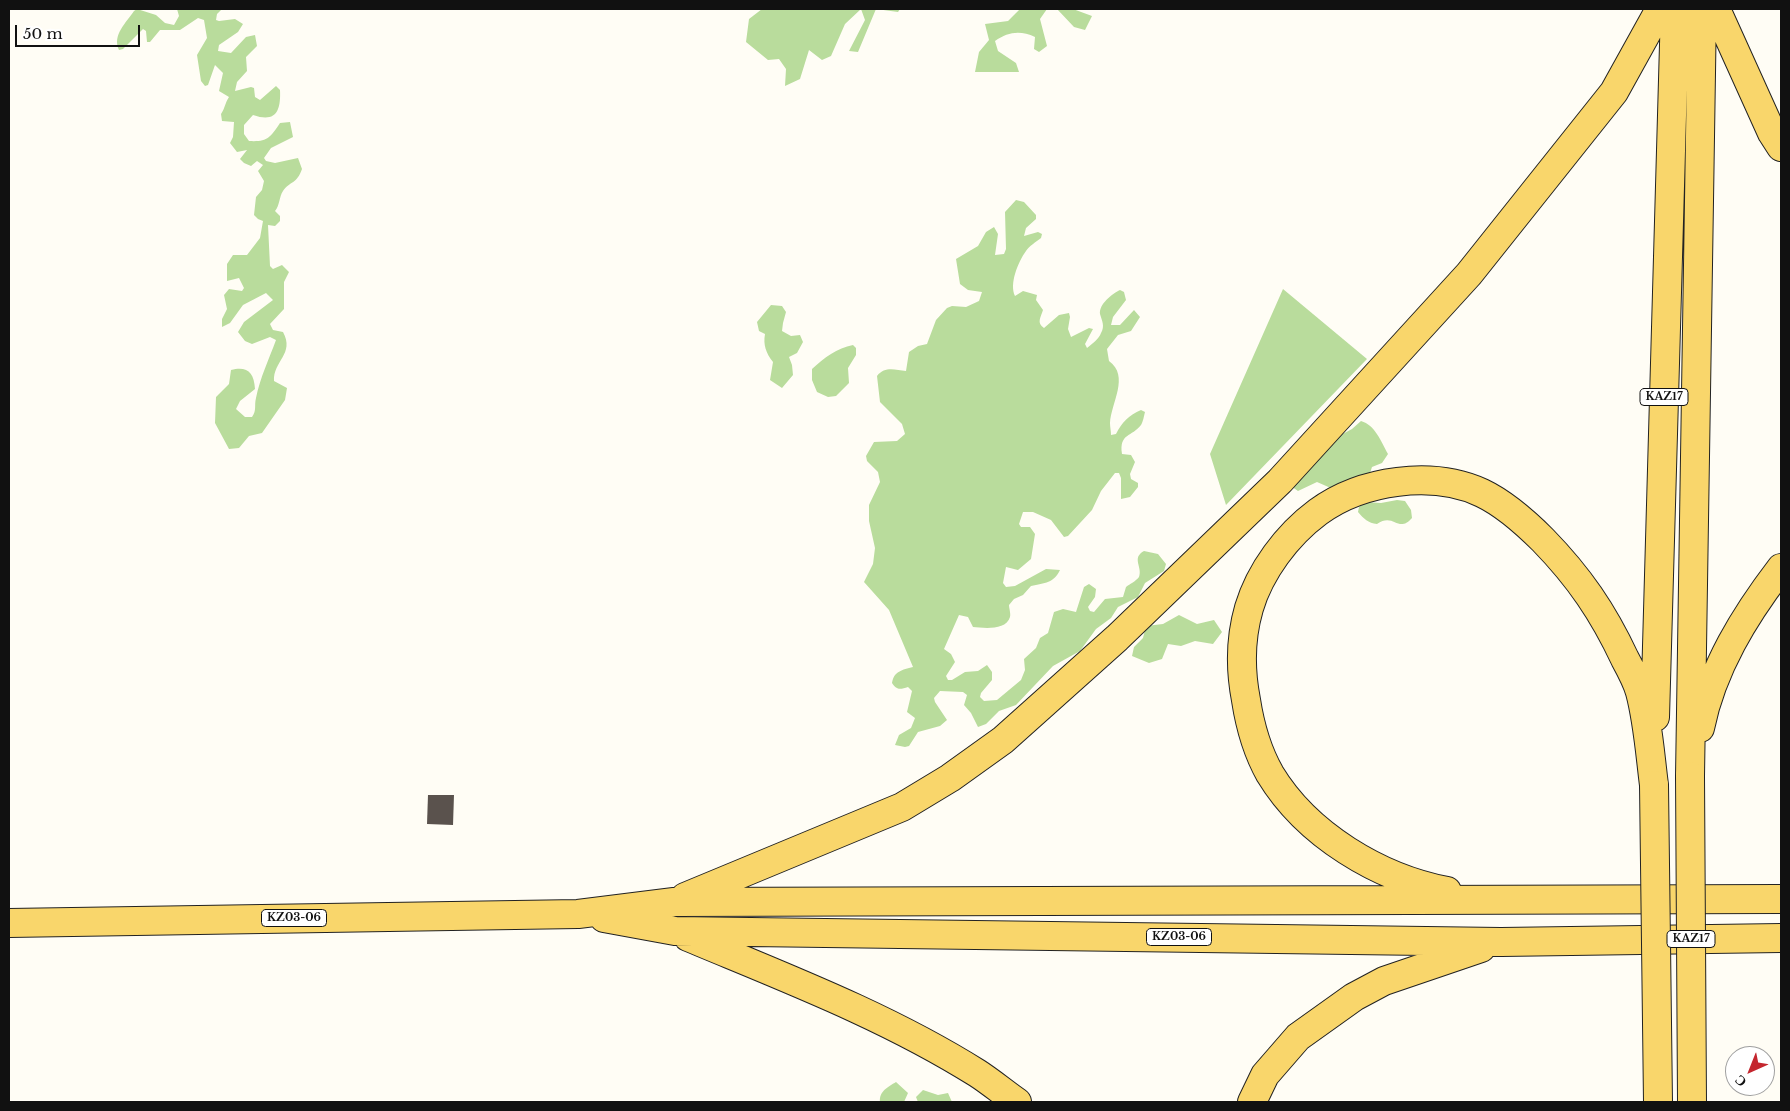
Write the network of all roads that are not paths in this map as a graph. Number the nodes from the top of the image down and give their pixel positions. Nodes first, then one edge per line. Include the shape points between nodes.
1 (1660, 9) edge
2 (1675, 9) edge
3 (1702, 9) edge
4 (1716, 9) edge
5 (1781, 147) edge
6 (1781, 568) edge
7 (1690, 776) junction
8 (1654, 784) junction
9 (1781, 899) edge
10 (1498, 901) junction
11 (674, 902) junction
12 (578, 914) junction
13 (9, 923) edge
14 (675, 931) junction
15 (1781, 938) edge
16 (1501, 942) junction
17 (1017, 1102) edge
18 (1252, 1102) edge
19 (1658, 1102) edge
20 (1692, 1102) edge

1 - 11 main road via 1614,92 1469,274 1280,481 1117,638 1003,740 902,807
2 - 8 main road, KAZ17
3 - 7 main road, KAZ17
4 - 5 main road
6 - 7 main road via 1744,620 1725,656 1702,719
7 - 20 main road, KAZ17, bridge
8 - 10 main road via 1639,690 1614,635 1582,583 1517,516 1480,492 1433,482 1407,482 1360,491 1318,512 1289,540 1266,570 1244,625 1241,663 1244,688 1260,754 1294,805 1350,852 1404,880
8 - 19 main road, KAZ17, bridge
9 - 10 main road, KZ03-06
10 - 11 main road, KZ03-06
11 - 12 main road, KZ03-06
12 - 13 main road, KZ03-06
12 - 14 main road, KZ03-06
14 - 16 main road, KZ03-06
14 - 17 main road via 850,1005 969,1069
15 - 16 main road, KZ03-06
16 - 18 main road via 1384,981 1354,997 1298,1037 1265,1075

